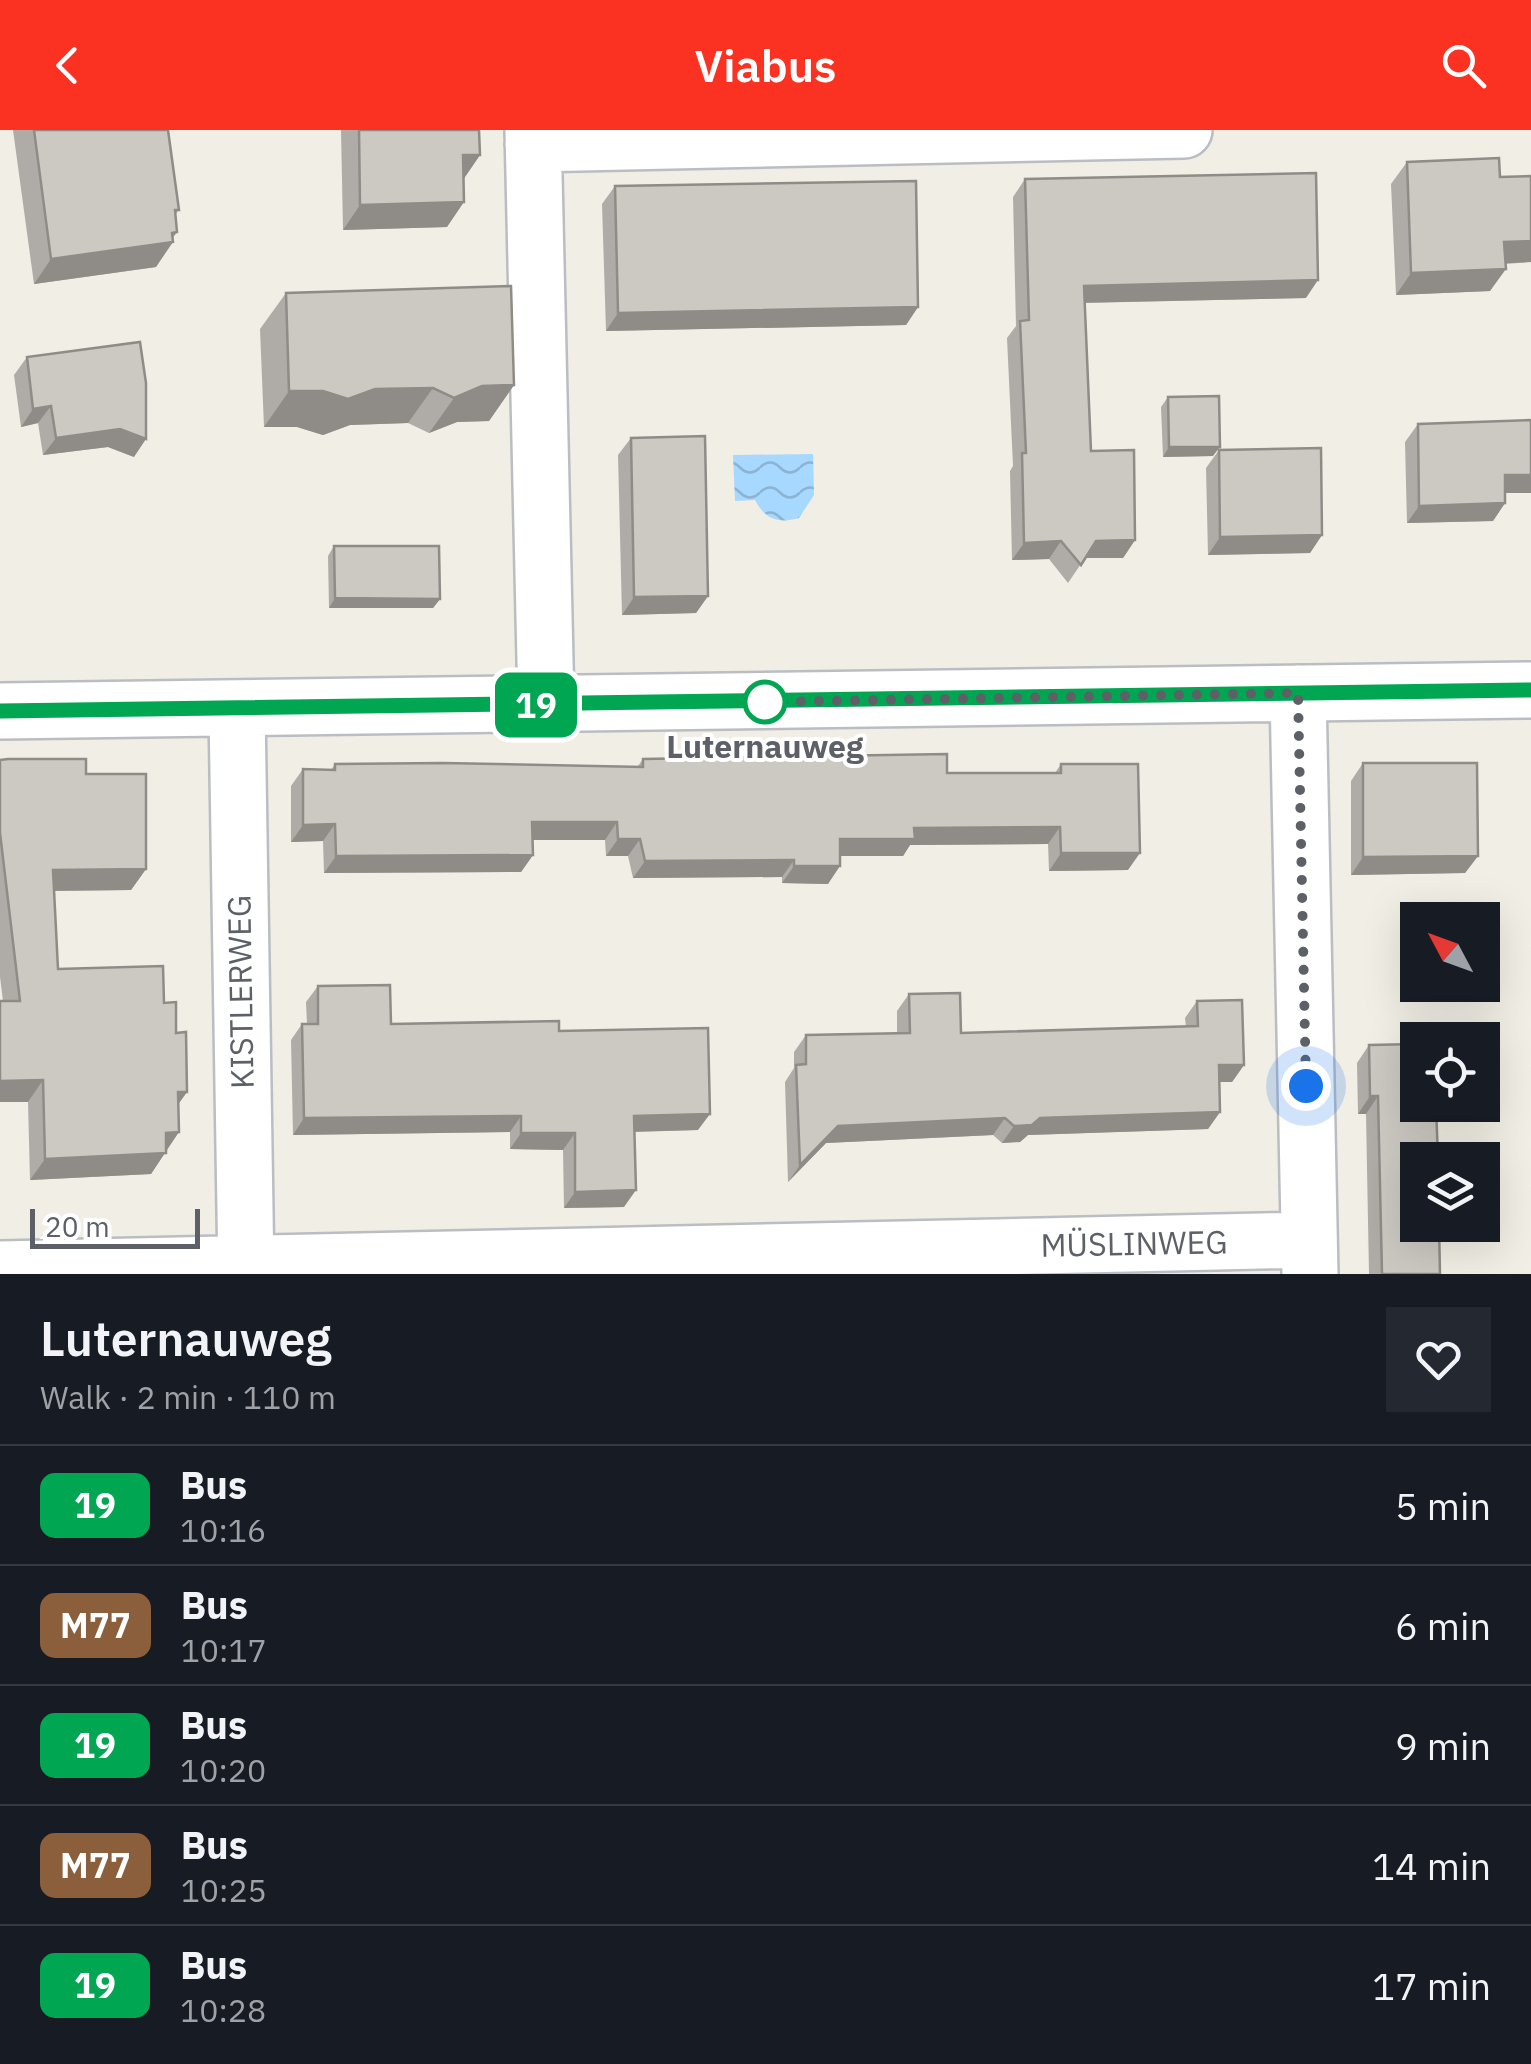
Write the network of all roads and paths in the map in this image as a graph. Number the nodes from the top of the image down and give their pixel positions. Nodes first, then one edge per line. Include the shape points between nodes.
1 (1184, 130) edge
2 (533, 137) edge
3 (1531, 690) edge
4 (1298, 693) junction
5 (546, 705) junction
6 (237, 710) junction
7 (0, 711) edge
8 (1309, 1257) edge
9 (246, 1268) edge
10 (0, 1270) edge

1 - 2 street
2 - 5 street
3 - 4 street
4 - 5 street
4 - 8 street, MÜSLINWEG
5 - 6 street
6 - 7 street
6 - 9 street, KISTLERWEG
8 - 9 street, MÜSLINWEG
9 - 10 street, MÜSLINWEG

